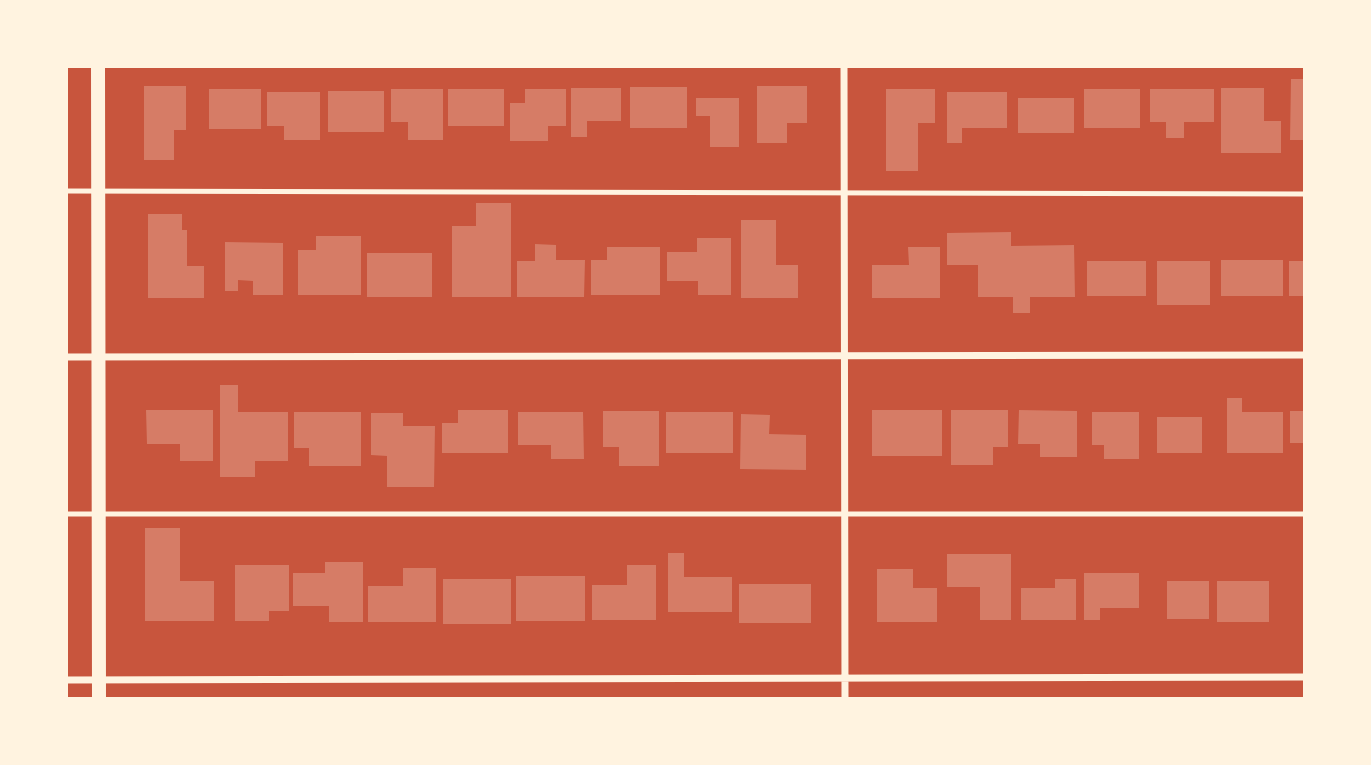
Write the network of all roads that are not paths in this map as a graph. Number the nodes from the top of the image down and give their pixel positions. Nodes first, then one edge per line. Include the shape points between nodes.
1 (98, 66) edge
2 (844, 66) edge
3 (66, 191) edge
4 (99, 191) junction
5 (845, 192) junction
6 (1304, 194) edge
7 (1304, 355) edge
8 (845, 356) junction
9 (66, 357) edge
10 (99, 357) junction
11 (1304, 513) edge
12 (66, 514) edge
13 (99, 514) junction
14 (846, 514) junction
15 (1304, 677) edge
16 (845, 678) junction
17 (66, 680) edge
18 (99, 680) junction
19 (99, 698) edge
20 (845, 698) edge

1 - 4 main road
2 - 5 street
3 - 4 lane
4 - 5 lane
4 - 10 main road
5 - 6 lane
5 - 8 street
7 - 8 street
8 - 10 street
8 - 14 street
9 - 10 street
10 - 13 main road
11 - 14 lane
12 - 13 lane
13 - 14 lane
13 - 18 main road
14 - 16 street
15 - 16 street
16 - 18 street
16 - 20 street
17 - 18 street
18 - 19 main road

